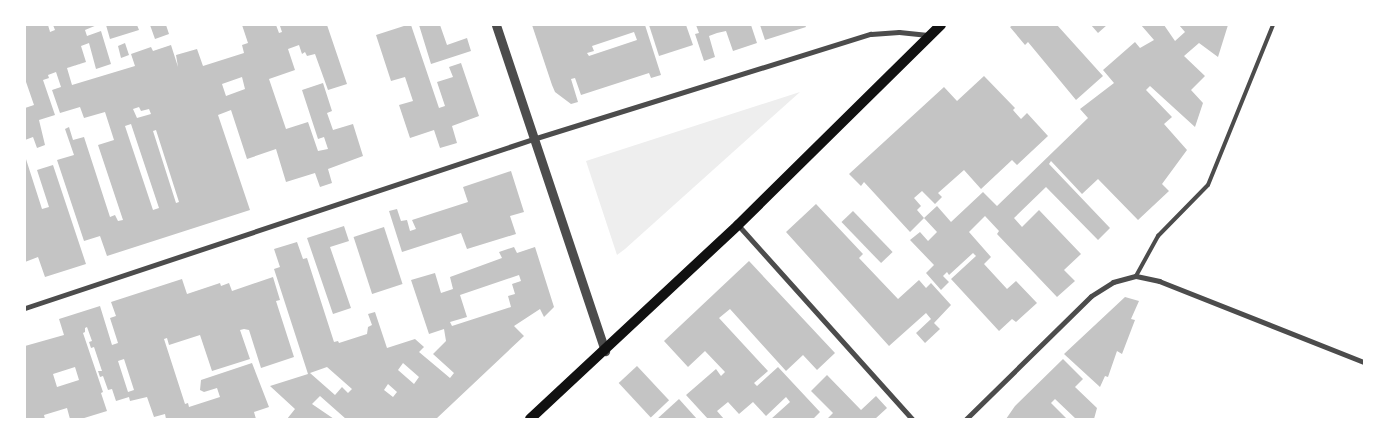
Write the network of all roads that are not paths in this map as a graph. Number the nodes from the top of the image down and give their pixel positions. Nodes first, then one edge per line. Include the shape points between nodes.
1 (496, 25) edge
2 (940, 25) edge
3 (1273, 25) edge
4 (928, 35) junction
5 (533, 139) junction
6 (738, 224) junction
7 (1136, 276) junction
8 (25, 308) edge
9 (605, 350) junction
10 (1364, 362) edge
11 (530, 419) edge
12 (912, 419) edge
13 (966, 419) edge

1 - 5 street
2 - 4 main road
3 - 7 lane via 1208,185 1158,236
4 - 5 street via 871,34
4 - 6 main road
5 - 8 street
5 - 9 street
6 - 9 main road
6 - 12 street
7 - 10 street
7 - 13 street via 1113,282 1091,296
9 - 11 main road

